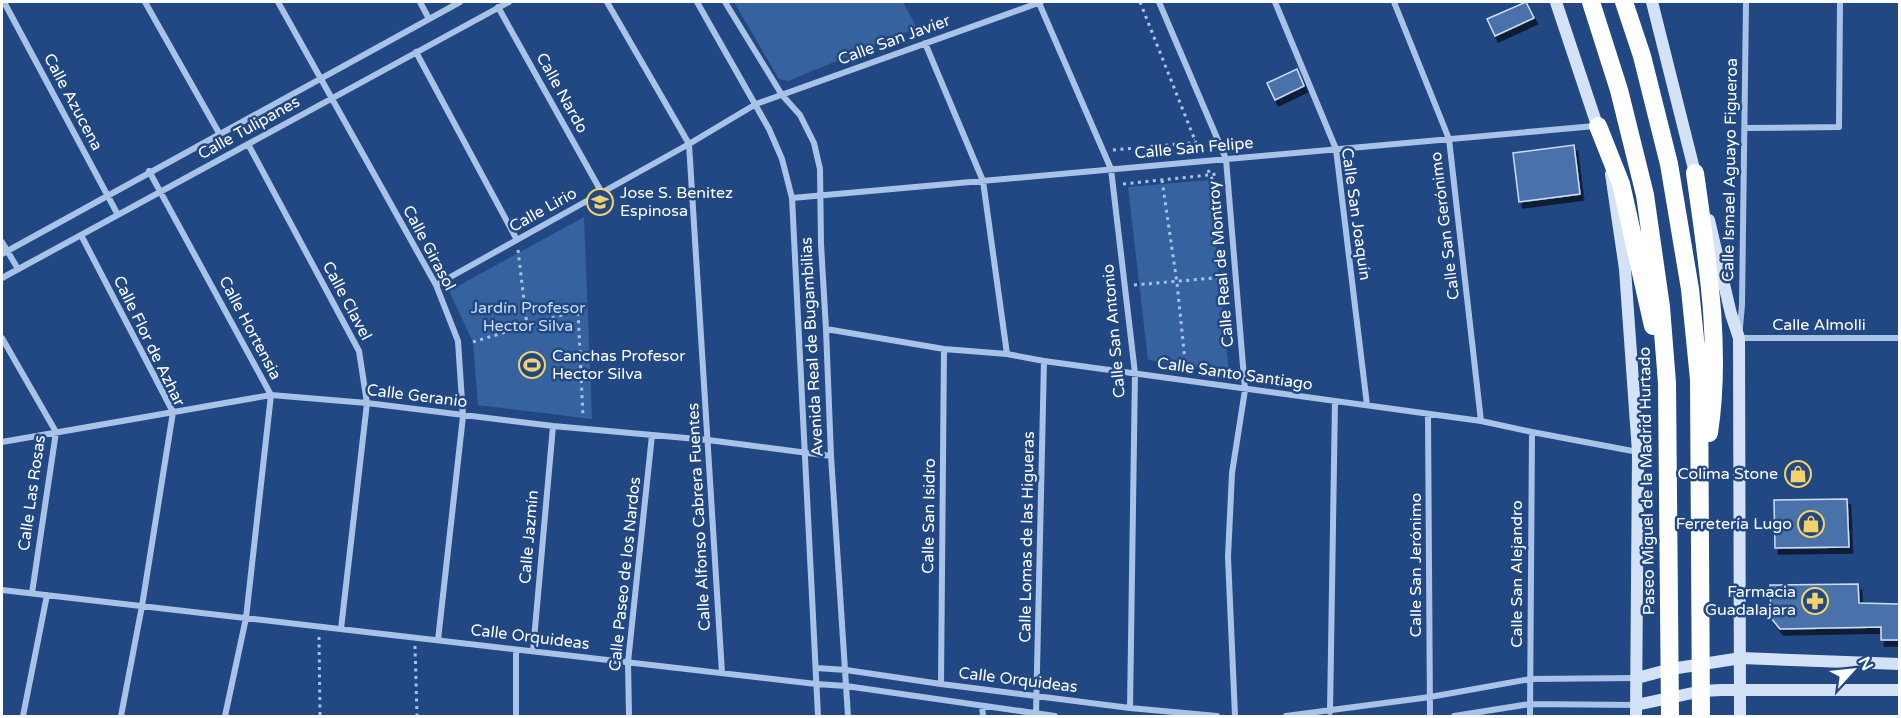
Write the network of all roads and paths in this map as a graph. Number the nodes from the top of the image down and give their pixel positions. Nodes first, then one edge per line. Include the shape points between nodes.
1 (4, 2) edge
2 (145, 2) edge
3 (278, 2) edge
4 (420, 2) edge
5 (460, 2) edge
6 (509, 2) edge
7 (607, 2) edge
8 (697, 2) edge
9 (725, 2) edge
10 (1040, 2) edge
11 (1140, 2) edge
12 (1159, 2) edge
13 (1275, 2) edge
14 (1394, 2) edge
15 (1556, 2) edge
16 (1591, 2) edge
17 (1624, 2) edge
18 (1652, 2) edge
19 (1746, 2) edge
20 (1840, 2) edge
21 (498, 7) junction
22 (429, 18) junction
23 (926, 43) junction
24 (416, 52) junction
25 (320, 79) junction
26 (782, 95) junction
27 (331, 99) junction
28 (756, 104) junction
29 (1598, 126) junction
30 (1745, 128) junction
31 (219, 133) junction
32 (1449, 139) junction
33 (248, 144) junction
34 (689, 144) junction
35 (1108, 148) dead end
36 (1336, 149) junction
37 (1226, 159) junction
38 (1111, 169) junction
39 (149, 171) junction
40 (1695, 173) junction
41 (1211, 175) dead end
42 (1162, 180) junction
43 (983, 181) junction
44 (1125, 183) dead end
45 (160, 192) junction
46 (602, 193) junction
47 (107, 195) junction
48 (819, 195) junction
49 (792, 198) junction
50 (118, 215) junction
51 (81, 235) junction
52 (517, 240) junction
53 (2, 242) edge
54 (4, 253) edge
55 (18, 269) junction
56 (1225, 277) dead end
57 (2, 278) edge
58 (1177, 283) junction
59 (435, 285) junction
60 (1134, 285) dead end
61 (527, 326) junction
62 (826, 329) junction
63 (2, 338) edge
64 (1739, 338) junction
65 (1899, 338) edge
66 (473, 342) dead end
67 (944, 349) junction
68 (1007, 354) junction
69 (1044, 362) junction
70 (1186, 370) dead end
71 (1135, 373) junction
72 (1667, 383) junction
73 (1245, 390) junction
74 (271, 395) junction
75 (1335, 401) junction
76 (367, 403) junction
77 (1366, 405) junction
78 (173, 412) junction
79 (1428, 414) junction
80 (463, 416) junction
81 (583, 417) dead end
82 (1481, 421) junction
83 (553, 426) junction
84 (56, 432) junction
85 (1532, 432) junction
86 (652, 435) junction
87 (708, 440) junction
88 (2, 442) edge
89 (1638, 452) junction
90 (804, 453) junction
91 (831, 456) junction
92 (1700, 492) junction
93 (2, 590) edge
94 (32, 593) junction
95 (47, 595) junction
96 (142, 606) junction
97 (246, 618) junction
98 (319, 627) junction
99 (341, 629) junction
100 (415, 638) junction
101 (438, 640) junction
102 (516, 650) junction
103 (533, 651) junction
104 (1741, 658) junction
105 (628, 662) junction
106 (1701, 664) junction
107 (1899, 664) edge
108 (816, 668) junction
109 (1671, 669) junction
110 (846, 670) junction
111 (722, 674) junction
112 (1637, 678) junction
113 (1530, 679) junction
114 (816, 684) junction
115 (941, 684) junction
116 (846, 686) junction
117 (1740, 690) junction
118 (1899, 690) edge
119 (1702, 691) junction
120 (1037, 695) junction
121 (1430, 697) junction
122 (1530, 704) junction
123 (982, 706) junction
124 (1130, 708) junction
125 (1670, 708) edge
126 (1636, 711) edge
127 (1330, 712) junction
128 (1036, 714) junction
129 (23, 717) edge
130 (121, 717) edge
131 (225, 717) edge
132 (320, 717) edge
133 (417, 717) edge
134 (516, 717) edge
135 (629, 717) edge
136 (818, 717) edge
137 (848, 717) edge
138 (982, 717) edge
139 (1055, 717) edge
140 (1218, 717) edge
141 (1235, 717) edge
142 (1287, 717) edge
143 (1430, 717) edge
144 (1454, 717) edge
145 (1530, 717) edge
146 (1701, 717) edge
147 (1740, 717) edge

1 - 47 street, Calle Azucena
2 - 31 street
3 - 25 street, Calle Girasol
4 - 22 street
5 - 22 street, Calle Tulipanes
6 - 21 street, Calle Tulipanes
7 - 34 street
8 - 28 street, Avenida Real de Bugambilias
9 - 26 street, Avenida Real de Bugambilias
10 - 23 street, Calle San Javier
10 - 38 street, Calle San Antonio
11 - 35 path via 1195,140
12 - 37 street, Calle Real de Montroy
13 - 36 street, Calle San Joaquín
14 - 32 street, Calle San Gerónimo
15 - 29 street
16 - 72 highway, Paseo Miguel de la Madrid Hurtado via 1619,90 1645,195
17 - 92 highway via 1669,164 1690,289 1700,379
18 - 40 street
19 - 30 street, Calle Ismael Aguayo Figueroa
20 - 30 street via 1839,127
21 - 24 street, Calle Tulipanes
21 - 46 street, Calle Nardo
22 - 25 street, Calle Tulipanes
23 - 26 street, Calle San Javier
23 - 43 street
24 - 27 street, Calle Tulipanes
24 - 52 street
25 - 27 street, Calle Girasol
25 - 31 street, Calle Tulipanes
26 - 28 street, Calle San Javier
26 - 48 street, Avenida Real de Bugambilias via 800,115 814,143 820,169
27 - 33 street, Calle Tulipanes
27 - 59 street, Calle Girasol
28 - 34 street, Calle Lirio
28 - 49 street, Avenida Real de Bugambilias via 782,159
29 - 32 street, Calle San Felipe
29 - 72 highway via 1621,184
29 - 89 street via 1611,173 1625,269
30 - 64 street, Calle Ismael Aguayo Figueroa
31 - 39 street, Calle Tulipanes
32 - 36 street, Calle San Felipe
32 - 82 street, Calle San Gerónimo
33 - 45 street, Calle Tulipanes
33 - 76 street, Calle Clavel via 359,351
34 - 46 street, Calle Lirio
34 - 87 street, Calle Alfonso Cabrera Fuentes
36 - 37 street, Calle San Felipe
36 - 77 street, Calle San Joaquín
37 - 38 street, Calle San Felipe
37 - 73 street, Calle Real de Montroy
38 - 43 street, Calle San Felipe
38 - 71 street, Calle San Antonio
39 - 45 street, Calle Hortensia
39 - 47 street, Calle Tulipanes
40 - 64 street
40 - 92 highway via 1711,292 1713,380
41 - 42 path
42 - 44 path
42 - 58 path
43 - 48 street, Calle San Felipe
43 - 68 street
45 - 50 street, Calle Tulipanes
45 - 74 street, Calle Hortensia
46 - 52 street, Calle Lirio
47 - 50 street, Calle Azucena
47 - 54 street, Calle Tulipanes
48 - 49 street, Calle San Felipe
48 - 62 street, Avenida Real de Bugambilias
49 - 90 street, Avenida Real de Bugambilias
50 - 51 street, Calle Tulipanes
51 - 55 street, Calle Tulipanes
51 - 78 street, Calle Flor de Azhar
52 - 59 street, Calle Lirio
52 - 61 path
53 - 54 street
54 - 55 street
55 - 57 street, Calle Tulipanes
56 - 58 path
58 - 60 path
58 - 70 path
59 - 80 street, Calle Girasol via 458,341
61 - 66 path
61 - 81 path via 578,310
62 - 67 street, Calle Santo Santiago
62 - 91 street, Avenida Real de Bugambilias
63 - 84 street, Calle Las Rosas
64 - 65 street, Calle Almolli
64 - 104 street
67 - 68 street, Calle Santo Santiago
67 - 115 street, Calle San Isidro
68 - 69 street, Calle Santo Santiago
69 - 71 street, Calle Santo Santiago
69 - 120 street, Calle Lomas de las Higueras
71 - 73 street, Calle Santo Santiago
71 - 124 street, Calle San Antonio
72 - 109 highway, Paseo Miguel de la Madrid Hurtado
73 - 75 street, Calle Santo Santiago
73 - 141 street, Calle Real de Montroy via 1232,473 1228,557
74 - 76 street, Calle Geranio
74 - 78 street, Calle Geranio
74 - 97 street, Calle Hortensia
75 - 77 street, Calle Santo Santiago
75 - 127 street
76 - 80 street, Calle Geranio
76 - 99 street, Calle Clavel
77 - 79 street, Calle Santo Santiago
78 - 84 street, Calle Geranio
78 - 96 street, Calle Flor de Azhar
79 - 82 street, Calle Santo Santiago
79 - 121 street, Calle San Jerónimo
80 - 83 street, Calle Geranio
80 - 101 street, Calle Girasol
82 - 85 street, Calle Santo Santiago
83 - 86 street, Calle Geranio
83 - 103 street, Calle Jazmín
84 - 88 street, Calle Geranio
84 - 94 street, Calle Las Rosas
85 - 89 street, Calle Santo Santiago
85 - 113 street, Calle San Alejandro
86 - 87 street, Calle Geranio
86 - 105 street, Calle Paseo de los Nardos
87 - 90 street, Calle Geranio
87 - 111 street, Calle Alfonso Cabrera Fuentes
89 - 112 street
90 - 91 street, Calle Geranio
90 - 108 street, Avenida Real de Bugambilias
91 - 110 street, Avenida Real de Bugambilias
92 - 106 highway
93 - 94 street, Calle Orquideas
94 - 95 street, Calle Orquideas
95 - 96 street, Calle Orquideas
95 - 129 street
96 - 97 street, Calle Orquideas
96 - 130 street, Calle Flor de Azhar
97 - 98 street, Calle Orquideas
97 - 131 street, Calle Hortensia
98 - 99 street, Calle Orquideas
98 - 132 path
99 - 100 street, Calle Orquideas
100 - 101 street, Calle Orquideas
100 - 133 path
101 - 102 street, Calle Orquideas
102 - 103 street, Calle Orquideas
102 - 134 street
103 - 105 street, Calle Orquideas
104 - 106 street
104 - 107 street
104 - 117 street
105 - 111 street, Calle Orquideas
105 - 135 street, Calle Paseo de los Nardos
106 - 109 street
106 - 119 highway
108 - 110 street, Calle Orquideas
108 - 114 street, Avenida Real de Bugambilias
109 - 112 street
109 - 125 highway, Paseo Miguel de la Madrid Hurtado
110 - 115 street, Calle Orquideas
110 - 116 street, Avenida Real de Bugambilias
111 - 114 street, Calle Orquideas
112 - 113 street
112 - 126 street
113 - 121 street
113 - 122 street, Calle San Alejandro
114 - 116 street, Calle Orquideas
114 - 136 street, Avenida Real de Bugambilias
115 - 120 street, Calle Orquideas
116 - 123 street, Calle Orquideas
116 - 137 street, Avenida Real de Bugambilias
117 - 118 street
117 - 119 street
117 - 147 street
119 - 125 street
119 - 146 highway
120 - 124 street, Calle Orquideas
120 - 128 street, Calle Lomas de las Higueras
121 - 127 street
121 - 143 street, Calle San Jerónimo
122 - 126 street
122 - 144 street
122 - 145 street, Calle San Alejandro
123 - 128 street, Calle Orquideas
123 - 138 street
124 - 140 street, Calle Orquideas
125 - 126 street
127 - 142 street
128 - 139 street, Calle Orquideas

